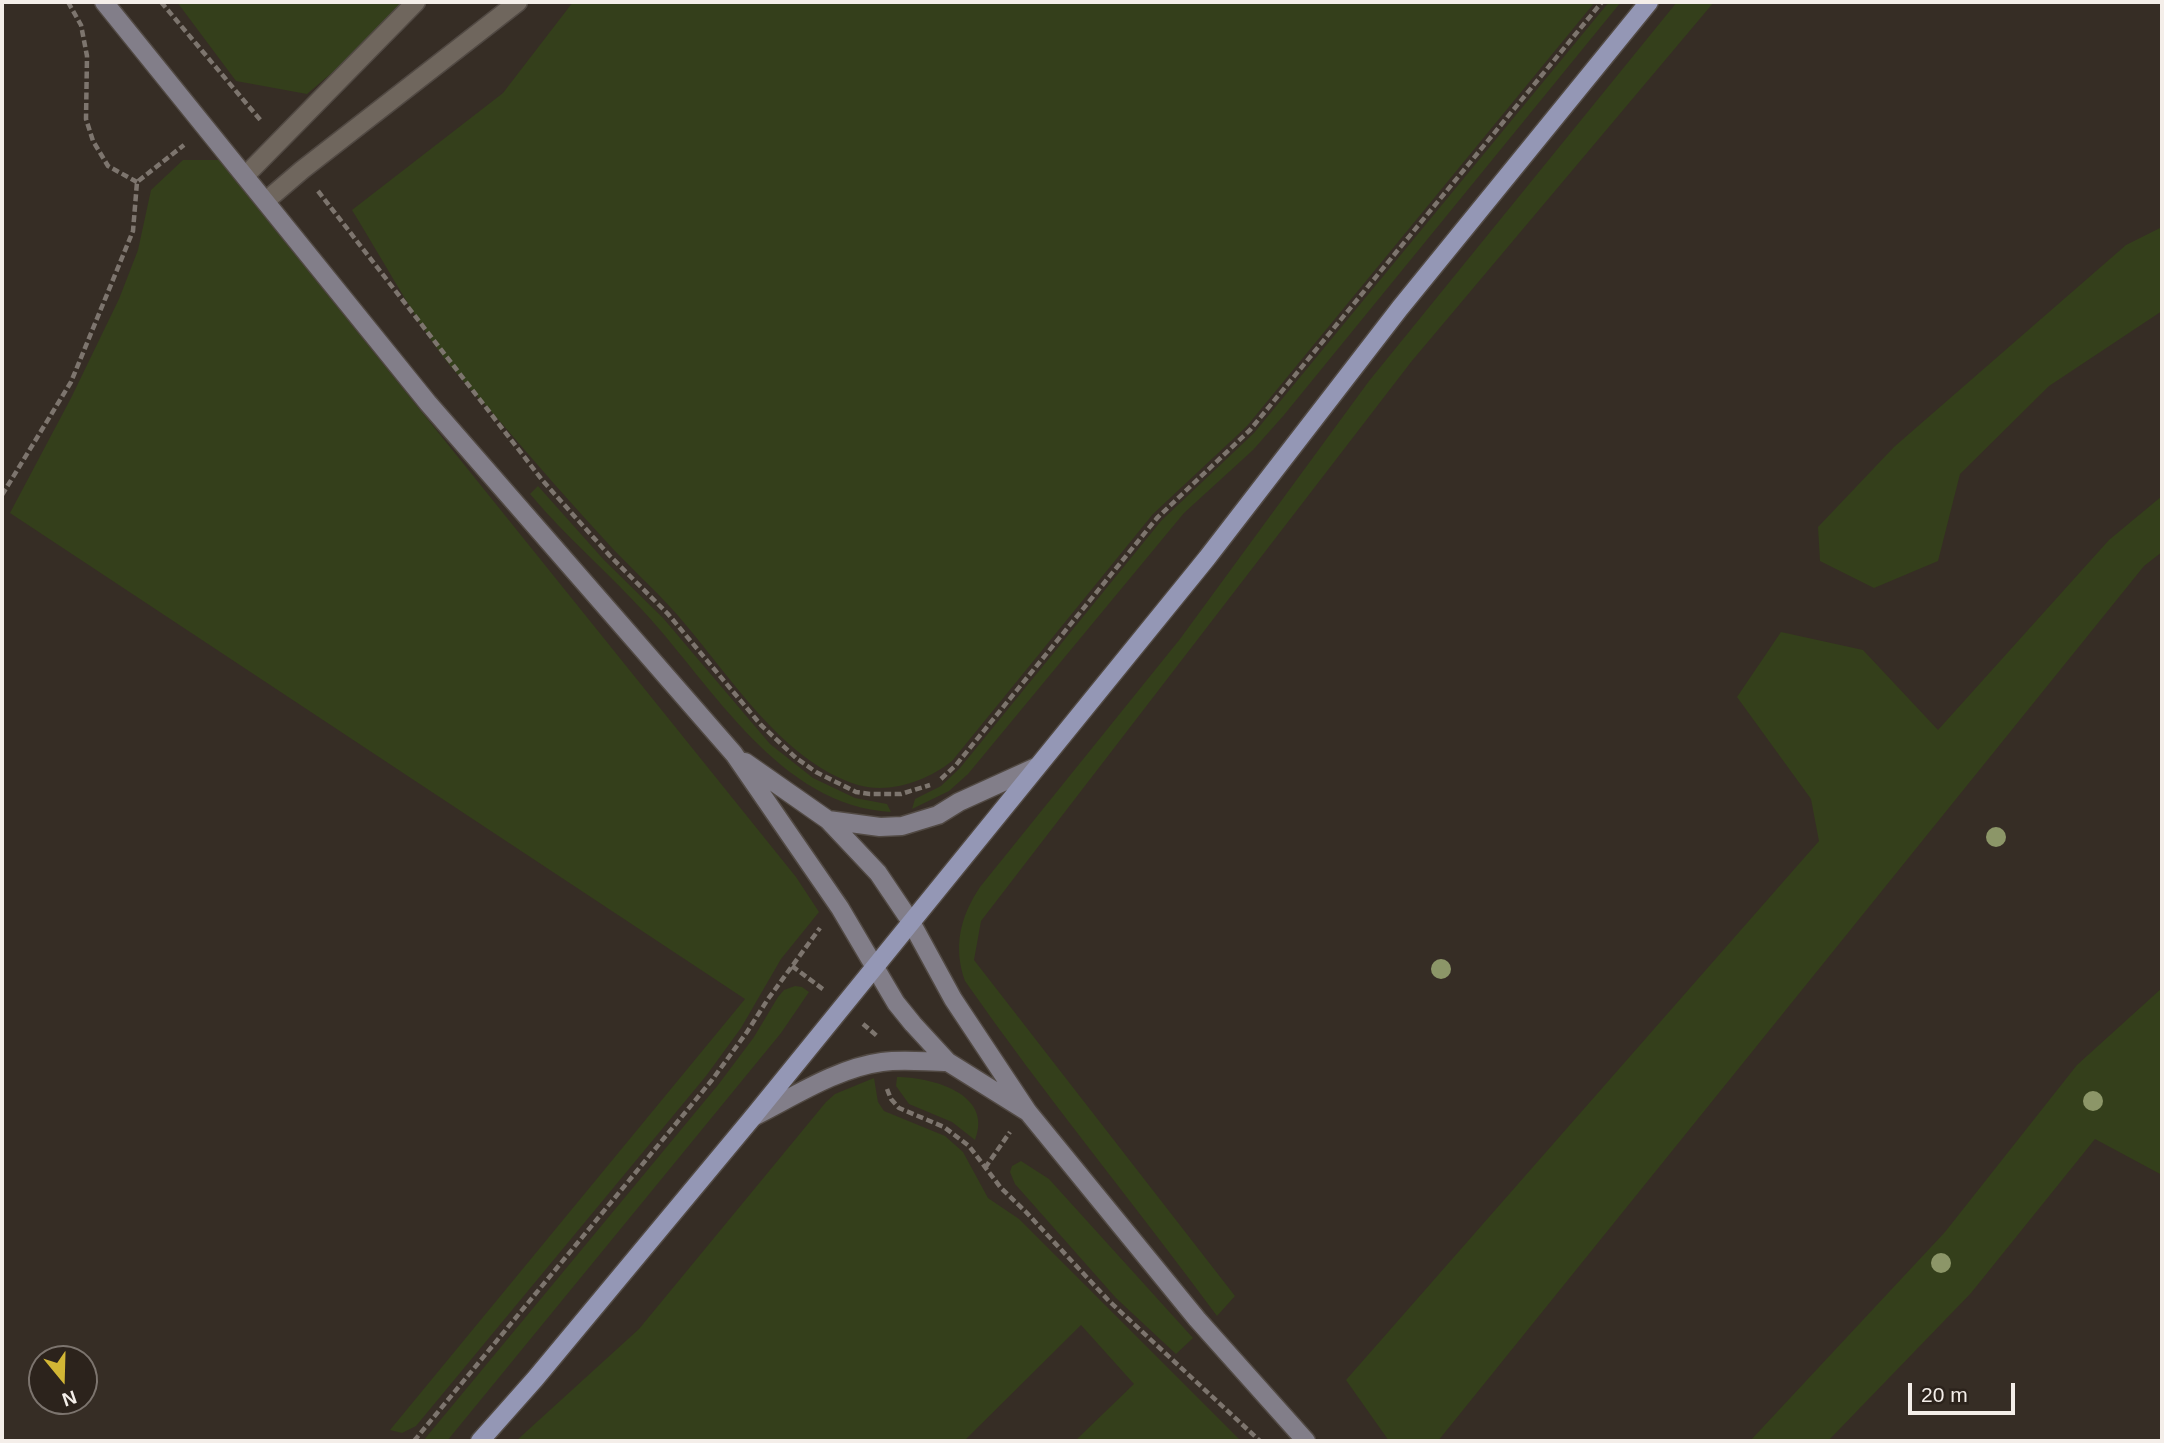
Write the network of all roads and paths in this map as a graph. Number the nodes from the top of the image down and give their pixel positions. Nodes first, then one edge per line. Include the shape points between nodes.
1 (68, 2) edge
2 (104, 2) edge
3 (161, 2) edge
4 (416, 2) edge
5 (518, 2) edge
6 (1602, 2) edge
7 (1650, 2) edge
8 (207, 127) junction
9 (278, 141) junction
10 (302, 170) junction
11 (245, 176) junction
12 (137, 182) junction
13 (267, 201) junction
14 (2, 495) edge
15 (734, 754) junction
16 (1036, 766) junction
17 (828, 820) junction
18 (841, 908) junction
19 (911, 922) junction
20 (874, 966) junction
21 (948, 1062) junction
22 (886, 1084) dead end
23 (1028, 1112) junction
24 (753, 1117) junction
25 (985, 1168) junction
26 (414, 1441) edge
27 (480, 1441) edge
28 (1260, 1441) edge
29 (1306, 1441) edge

1 - 12 path via 81,25 87,56 86,119 93,141 108,166
2 - 8 street
3 - 9 path
4 - 9 lane
5 - 10 lane
6 - 10 path via 1250,430 1157,518 956,765 927,787 901,794 870,794 842,786 796,758 761,725 668,614 543,481
7 - 16 main road via 1414,290 1207,558
8 - 11 street
8 - 12 path
9 - 11 lane
10 - 13 lane
11 - 13 street
12 - 14 path via 133,231 71,382
13 - 15 street via 428,403
15 - 17 street
15 - 18 street
16 - 17 street via 938,815 902,827
16 - 19 main road
17 - 19 street via 878,873
18 - 20 street
18 - 26 path via 812,936 712,1080
19 - 20 main road
19 - 23 street via 953,999
20 - 21 street via 896,1003
20 - 24 main road
21 - 23 street
21 - 24 street via 883,1061 860,1067
22 - 25 path via 899,1108 954,1133
23 - 25 path
23 - 29 street via 1197,1319
24 - 27 main road
25 - 28 path via 1109,1301

